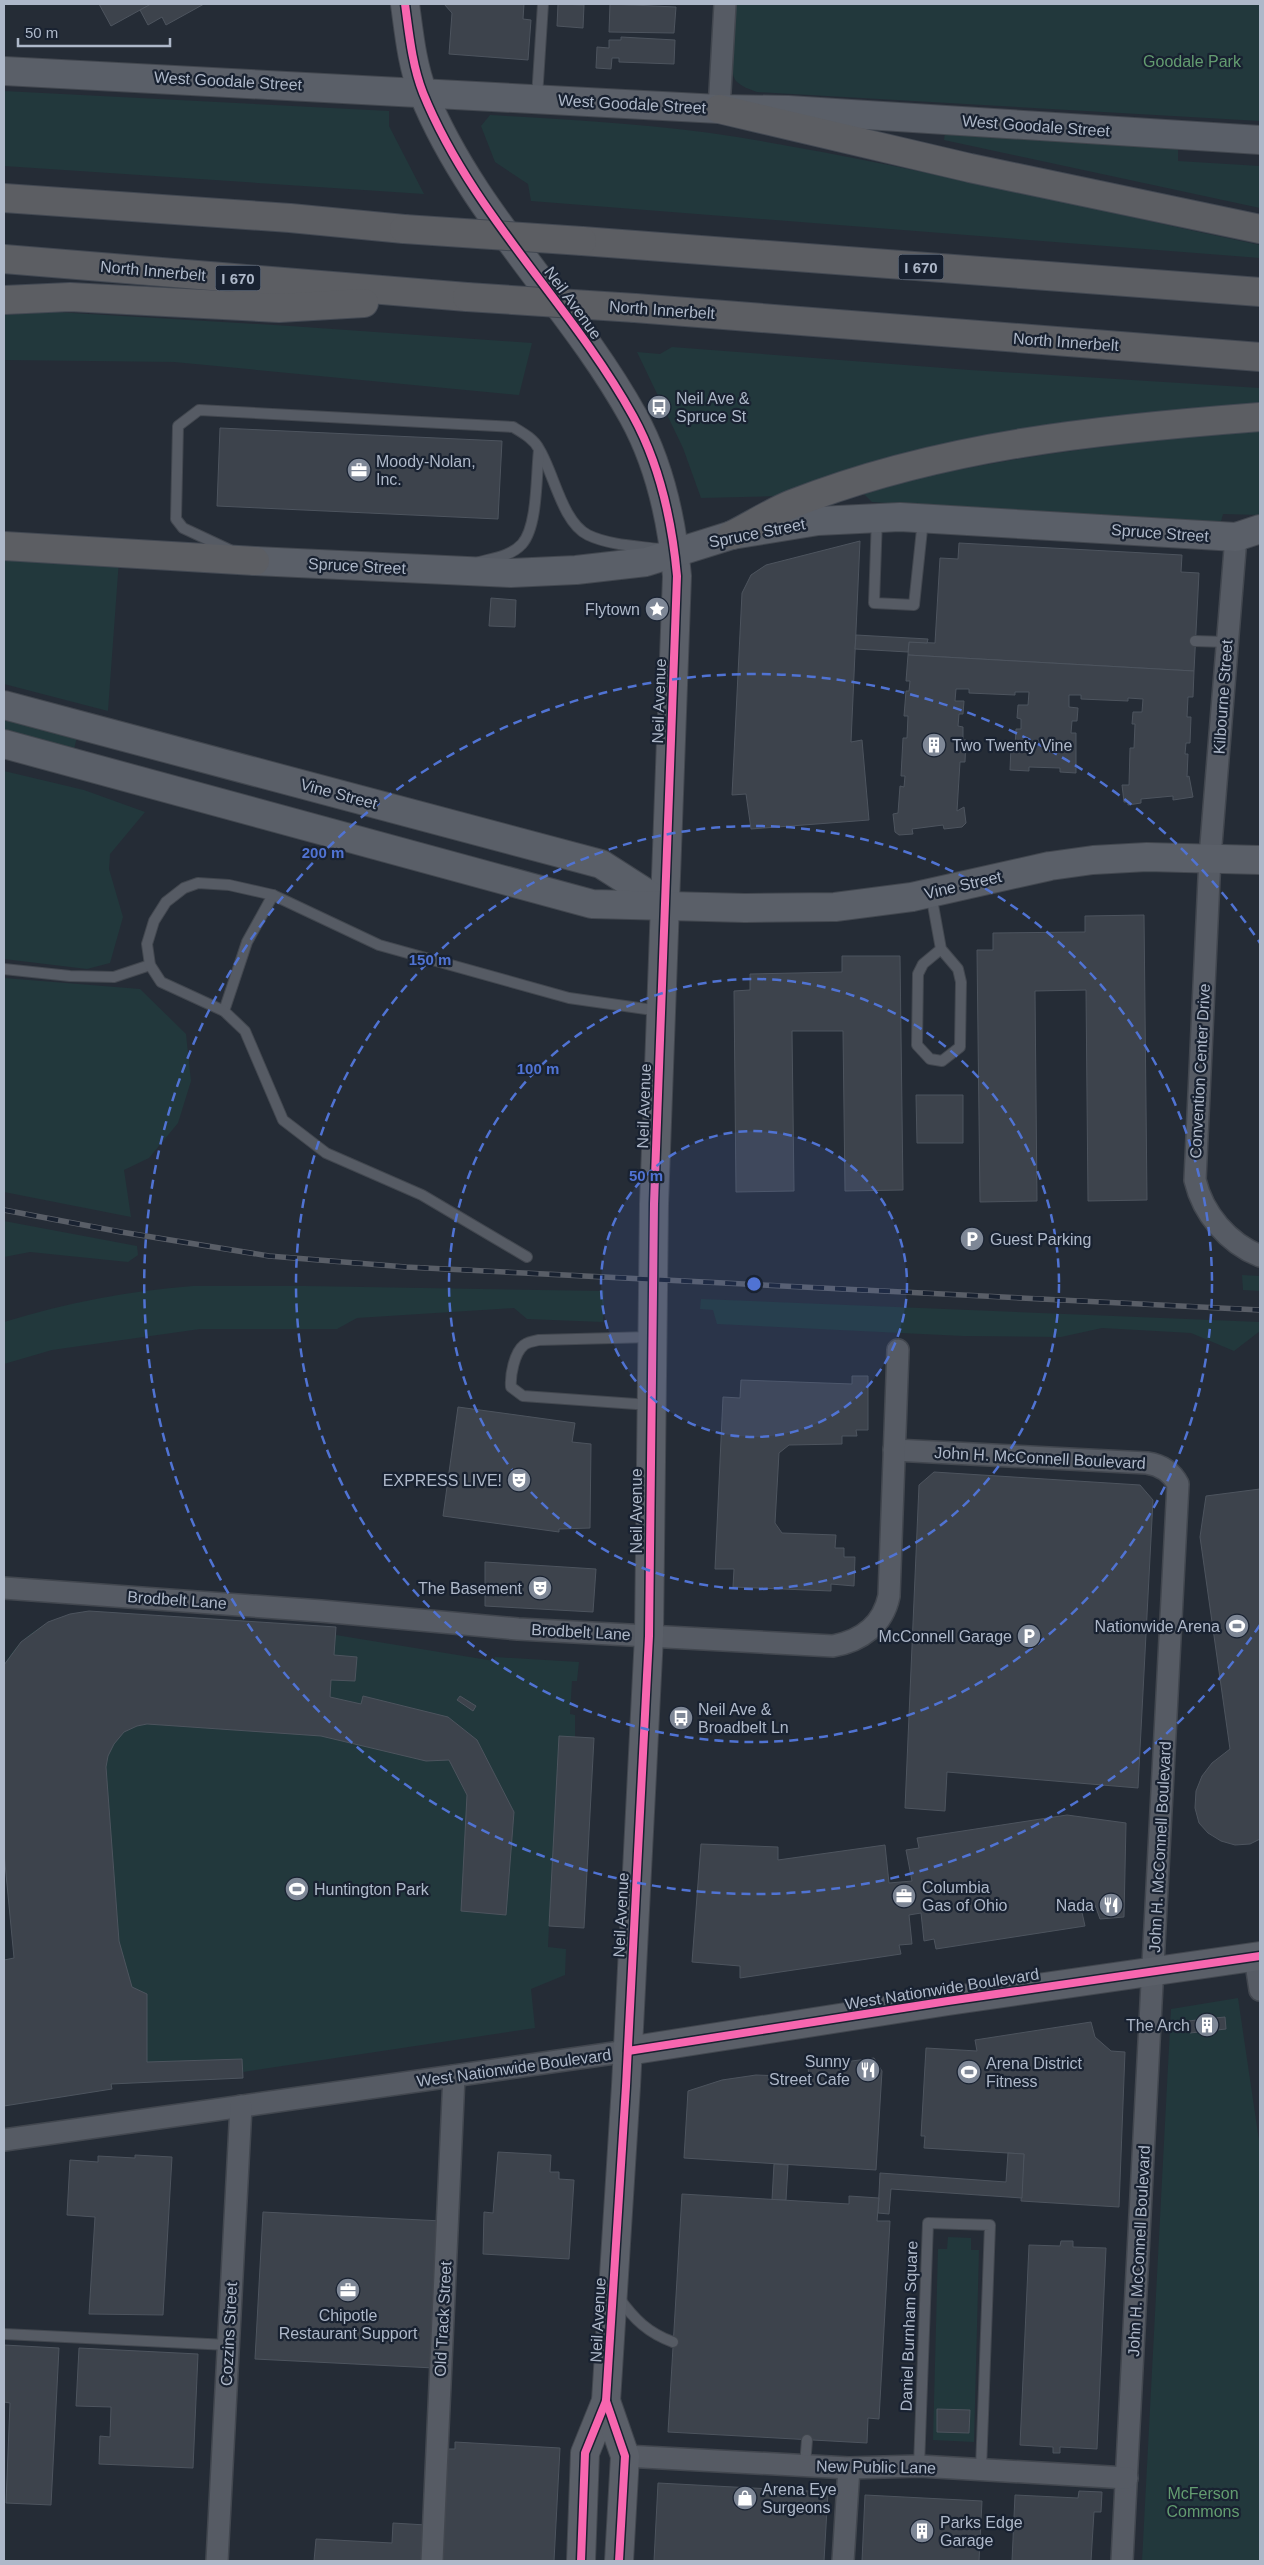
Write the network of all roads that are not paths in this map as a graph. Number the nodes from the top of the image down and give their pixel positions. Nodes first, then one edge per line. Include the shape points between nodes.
1 (405, 4) edge
2 (542, 4) edge
3 (725, 4) edge
4 (4, 71) edge
5 (423, 92) junction
6 (537, 98) junction
7 (718, 109) junction
8 (1260, 140) edge
9 (10, 197) edge
10 (1260, 229) edge
11 (4, 259) edge
12 (1260, 292) edge
13 (466, 297) junction
14 (4, 300) edge
15 (1260, 357) edge
16 (1260, 417) edge
17 (539, 448) junction
18 (877, 517) junction
19 (923, 518) junction
20 (1248, 533) edge
21 (732, 535) junction
22 (4, 546) edge
23 (675, 552) junction
24 (255, 561) junction
25 (447, 570) junction
26 (1195, 641) dead end
27 (1226, 642) junction
28 (4, 705) edge
29 (4, 744) edge
30 (1210, 857) junction
31 (1260, 860) edge
32 (931, 892) junction
33 (273, 895) junction
34 (665, 905) junction
35 (941, 949) junction
36 (150, 965) junction
37 (4, 969) edge
38 (661, 1011) junction
39 (224, 1012) junction
40 (1260, 1256) edge
41 (527, 1257) dead end
42 (652, 1337) junction
43 (898, 1350) dead end
44 (651, 1405) junction
45 (894, 1450) junction
46 (4, 1588) edge
47 (649, 1636) junction
48 (1258, 1957) edge
49 (1154, 1972) junction
50 (1260, 1990) edge
51 (628, 2051) junction
52 (454, 2076) junction
53 (241, 2106) junction
54 (4, 2140) edge
55 (613, 2290) junction
56 (4, 2334) edge
57 (673, 2342) dead end
58 (228, 2345) junction
59 (606, 2401) junction
60 (807, 2440) dead end
61 (625, 2456) junction
62 (805, 2465) junction
63 (920, 2466) junction
64 (849, 2468) junction
65 (981, 2470) junction
66 (1127, 2478) junction
67 (217, 2561) edge
68 (432, 2561) edge
69 (581, 2561) edge
70 (619, 2561) edge
71 (843, 2561) edge
72 (1122, 2561) edge

1 - 5 street, Neil Avenue via 413,58
2 - 6 lane
3 - 7 street
4 - 5 street, West Goodale Street
5 - 6 street, West Goodale Street
5 - 23 street, Neil Avenue via 455,156 484,204 595,356 634,416 665,501
6 - 7 street, West Goodale Street
7 - 8 street, West Goodale Street via 788,110
7 - 10 highway via 970,168
9 - 12 highway, I 670, bridge
11 - 13 highway, North Innerbelt / I 670
13 - 14 highway via 279,308 70,297
13 - 15 highway, North Innerbelt / I 670, bridge
16 - 21 highway via 1037,440 956,455 864,479 791,504
17 - 23 lane via 570,518 586,534 608,542
17 - 24 lane via 514,427 199,410 178,426 176,519 183,528
17 - 25 lane via 532,522 522,544 505,555
18 - 19 street, Spruce Street
18 - 19 lane via 874,603 914,605
18 - 21 street, Spruce Street via 818,521
19 - 20 street, Spruce Street
20 - 27 street, Kilbourne Street
21 - 23 street, Spruce Street
22 - 24 highway
23 - 25 street, Spruce Street via 646,562 576,570 511,573
23 - 34 street, Neil Avenue via 677,604
24 - 25 street, Spruce Street
26 - 27 lane
27 - 30 street, Kilbourne Street
28 - 34 street, Vine Street via 601,864
29 - 34 street, Vine Street via 592,904
30 - 31 street, Vine Street
30 - 32 street, Vine Street via 1147,857 1050,866
30 - 40 street, Convention Center Drive via 1195,1180 1199,1198 1212,1218 1238,1244
32 - 34 street, Vine Street via 835,908
32 - 35 lane
33 - 36 lane via 229,885 198,883 184,888 166,902 154,921 147,944
33 - 38 lane via 379,945 570,998
33 - 39 lane via 247,942
34 - 38 street, Neil Avenue
35 - 35 lane via 923,964 918,974 917,1045 930,1059 942,1060 960,1047 961,982 958,969
36 - 37 lane via 114,977
36 - 39 lane via 161,982
38 - 42 street, Neil Avenue
39 - 41 lane via 245,1031 283,1120 326,1153 422,1195
42 - 44 street, Neil Avenue
42 - 44 lane via 539,1340 525,1344 511,1378 511,1387 523,1396
43 - 45 street, Brodbelt Lane
44 - 47 street, Neil Avenue
45 - 47 street, Brodbelt Lane via 889,1596 884,1610 869,1631 833,1646
45 - 49 street, John H. McConnell Boulevard via 1147,1463 1163,1467 1178,1484
46 - 47 street, Brodbelt Lane via 518,1629
47 - 51 street, Neil Avenue
48 - 49 street, West Nationwide Boulevard
48 - 50 street
49 - 51 street, West Nationwide Boulevard
49 - 66 street, John H. McConnell Boulevard
51 - 52 street, West Nationwide Boulevard
51 - 55 street, Neil Avenue
52 - 53 street, West Nationwide Boulevard
52 - 68 street, Old Track Street
53 - 54 street, West Nationwide Boulevard
53 - 58 street, Cozzins Street
55 - 57 lane via 632,2317 653,2334
55 - 59 street, Neil Avenue
56 - 58 lane
58 - 67 street, Cozzins Street
59 - 61 street via 606,2447 613,2455
59 - 69 street, Neil Avenue via 585,2453
60 - 62 lane
61 - 62 street, New Public Lane
61 - 70 street
62 - 64 street, New Public Lane
63 - 64 street, New Public Lane
63 - 65 street, New Public Lane
63 - 65 lane, Daniel Burnham Square via 928,2223 990,2225
64 - 71 street
65 - 66 street, New Public Lane
66 - 72 street, John H. McConnell Boulevard

